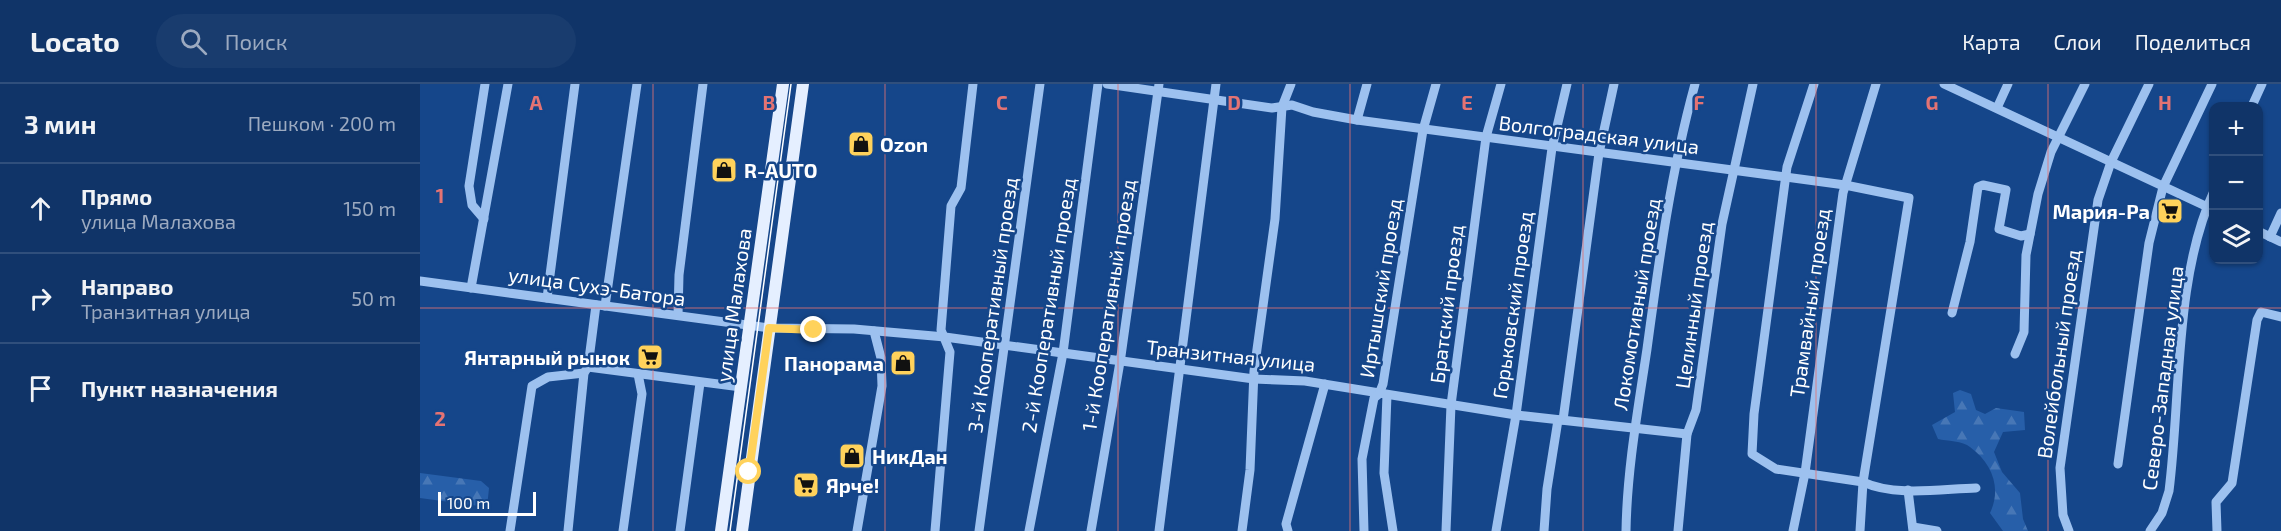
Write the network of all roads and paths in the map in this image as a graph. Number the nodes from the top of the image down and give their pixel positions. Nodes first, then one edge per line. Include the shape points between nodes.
1 (485, 84) edge
2 (508, 84) edge
3 (575, 84) edge
4 (637, 84) edge
5 (703, 84) edge
6 (783, 84) edge
7 (803, 84) edge
8 (973, 84) edge
9 (1040, 84) edge
10 (1098, 84) edge
11 (1107, 84) edge
12 (1216, 84) edge
13 (1291, 84) edge
14 (1367, 84) edge
15 (1436, 84) edge
16 (1501, 84) edge
17 (1567, 84) edge
18 (1614, 84) edge
19 (1695, 84) edge
20 (1753, 84) edge
21 (1814, 84) edge
22 (1876, 84) edge
23 (1944, 84) edge
24 (2008, 84) edge
25 (2085, 84) edge
26 (2149, 84) edge
27 (2212, 84) edge
28 (2262, 84) edge
29 (1158, 87) edge
30 (1215, 99) junction
31 (2254, 102) edge
32 (1282, 107) junction
33 (1997, 108) junction
34 (1357, 120) junction
35 (1423, 130) junction
36 (1486, 137) junction
37 (2059, 138) junction
38 (1552, 148) junction
39 (1599, 153) junction
40 (1675, 162) junction
41 (2110, 162) junction
42 (1732, 169) junction
43 (1786, 177) junction
44 (1845, 185) junction
45 (2163, 187) junction
46 (2209, 208) edge
47 (2209, 210) edge
48 (2281, 213) edge
49 (484, 219) junction
50 (2263, 233) edge
51 (2030, 234) junction
52 (2270, 237) junction
53 (2281, 242) edge
54 (420, 281) edge
55 (471, 288) junction
56 (547, 298) junction
57 (601, 305) junction
58 (1952, 313) dead end
59 (678, 315) junction
60 (2281, 317) edge
61 (749, 326) junction
62 (769, 328) junction
63 (874, 331) junction
64 (945, 337) junction
65 (1005, 345) junction
66 (1063, 353) junction
67 (2015, 354) dead end
68 (1120, 361) junction
69 (1179, 369) junction
70 (586, 370) junction
71 (638, 374) junction
72 (1254, 379) junction
73 (700, 383) junction
74 (1325, 384) junction
75 (741, 387) junction
76 (1383, 395) junction
77 (1451, 405) junction
78 (1516, 415) junction
79 (1561, 420) junction
80 (1635, 429) junction
81 (1687, 434) junction
82 (2118, 464) dead end
83 (730, 470) junction
84 (749, 472) junction
85 (1805, 473) junction
86 (1863, 482) junction
87 (1976, 488) dead end
88 (1908, 490) junction
89 (1913, 529) edge
90 (510, 531) edge
91 (568, 531) edge
92 (623, 531) edge
93 (681, 531) edge
94 (721, 531) edge
95 (742, 531) edge
96 (857, 531) edge
97 (935, 531) edge
98 (979, 531) edge
99 (1029, 531) edge
100 (1091, 531) edge
101 (1159, 531) edge
102 (1242, 531) edge
103 (1288, 531) edge
104 (1364, 531) edge
105 (1393, 531) edge
106 (1446, 531) edge
107 (1496, 531) edge
108 (1544, 531) edge
109 (1626, 531) edge
110 (1678, 531) edge
111 (1793, 531) edge
112 (1860, 531) edge
113 (1937, 531) edge
114 (2069, 531) edge
115 (2150, 531) edge
116 (2217, 531) edge

1 - 49 street via 469,186 472,205
2 - 49 street
3 - 56 street
4 - 57 street
5 - 59 street via 679,276
6 - 61 main road, улица Малахова
7 - 62 main road, улица Малахова
8 - 64 street via 961,188 951,206 941,330
9 - 65 street, 3-й Кооперативный проезд
10 - 66 street, 2-й Кооперативный проезд
11 - 29 street, Волгоградская улица
12 - 30 street
13 - 32 street
14 - 34 street
15 - 35 street, Иртышский проезд
16 - 36 street, Братский проезд
17 - 38 street, Горьковский проезд
18 - 39 street
19 - 40 street, Локомотивный проезд
20 - 42 street, Целинный проезд
21 - 43 street
22 - 44 street, Трамвайный проезд
23 - 33 street
24 - 33 street
25 - 37 street
26 - 41 street, Волейбольный проезд
27 - 45 street
28 - 31 street
29 - 30 street, Волгоградская улица
29 - 68 street, 1-й Кооперативный проезд
30 - 32 street, Волгоградская улица
30 - 69 street
32 - 34 street, Волгоградская улица via 1292,105
32 - 72 street via 1275,219
33 - 37 street
34 - 35 street, Волгоградская улица
35 - 36 street, Волгоградская улица
35 - 76 street, Иртышский проезд
36 - 38 street, Волгоградская улица
36 - 77 street, Братский проезд
37 - 41 street
37 - 51 street via 2038,194
38 - 39 street, Волгоградская улица
38 - 78 street, Горьковский проезд
39 - 40 street, Волгоградская улица
39 - 79 street via 1589,246
40 - 42 street, Волгоградская улица
40 - 80 street, Локомотивный проезд
41 - 45 street
41 - 114 street, Волейбольный проезд via 2098,200 2060,468 2063,515
42 - 43 street, Волгоградская улица
42 - 81 street, Целинный проезд via 1696,410
43 - 44 street, Волгоградская улица
43 - 85 street via 1752,454 1776,469
44 - 85 street, Трамвайный проезд
44 - 86 street, Волгоградская улица via 1909,198
45 - 46 street
45 - 82 street via 2149,243
47 - 115 street, Северо-Западная улица via 2196,249 2185,308 2169,491 2162,513
48 - 52 street
49 - 55 street
50 - 52 street
51 - 58 street via 2021,236 1999,229 2006,190 1978,187 1970,243
51 - 67 street via 2024,332
52 - 53 street
54 - 55 street, улица Сухэ-Батора
55 - 56 street, улица Сухэ-Батора
56 - 57 street, улица Сухэ-Батора
57 - 59 street, улица Сухэ-Батора
57 - 70 street
59 - 61 street, улица Сухэ-Батора
60 - 116 street via 2262,312 2257,320 2232,483 2216,502
61 - 62 street, улица Сухэ-Батора
61 - 75 main road, улица Малахова
62 - 63 street, Транзитная улица
62 - 84 main road, улица Малахова
63 - 64 street, Транзитная улица
63 - 96 street via 881,358 882,386
64 - 65 street, Транзитная улица
64 - 97 street via 950,352
65 - 66 street, Транзитная улица
65 - 98 street, 3-й Кооперативный проезд
66 - 68 street, Транзитная улица
66 - 99 street, 2-й Кооперативный проезд
68 - 69 street, Транзитная улица
68 - 100 street, 1-й Кооперативный проезд
69 - 72 street, Транзитная улица
69 - 101 street
70 - 71 street
70 - 90 street via 548,377 532,386
70 - 91 street
71 - 73 street
71 - 92 street via 642,394
72 - 74 street, Транзитная улица
72 - 102 street via 1250,470
73 - 75 street
73 - 93 street
74 - 76 street, Транзитная улица
74 - 103 street via 1286,524
75 - 83 main road, улица Малахова
76 - 77 street, Транзитная улица
76 - 104 street, Иртышский проезд via 1374,398 1362,459
76 - 105 street, Иртышский проезд via 1384,473
77 - 78 street, Транзитная улица
77 - 106 street, Братский проезд
78 - 79 street, Транзитная улица
78 - 107 street, Горьковский проезд
79 - 80 street, Транзитная улица
79 - 108 street via 1549,470
80 - 81 street, Транзитная улица
80 - 109 street, Локомотивный проезд
81 - 110 street, Целинный проезд
83 - 84 main road
83 - 94 main road, улица Малахова
84 - 95 main road, улица Малахова
85 - 86 street
85 - 111 street, Трамвайный проезд
86 - 88 street via 1873,487
86 - 112 street
87 - 88 street
88 - 89 street
89 - 113 street

